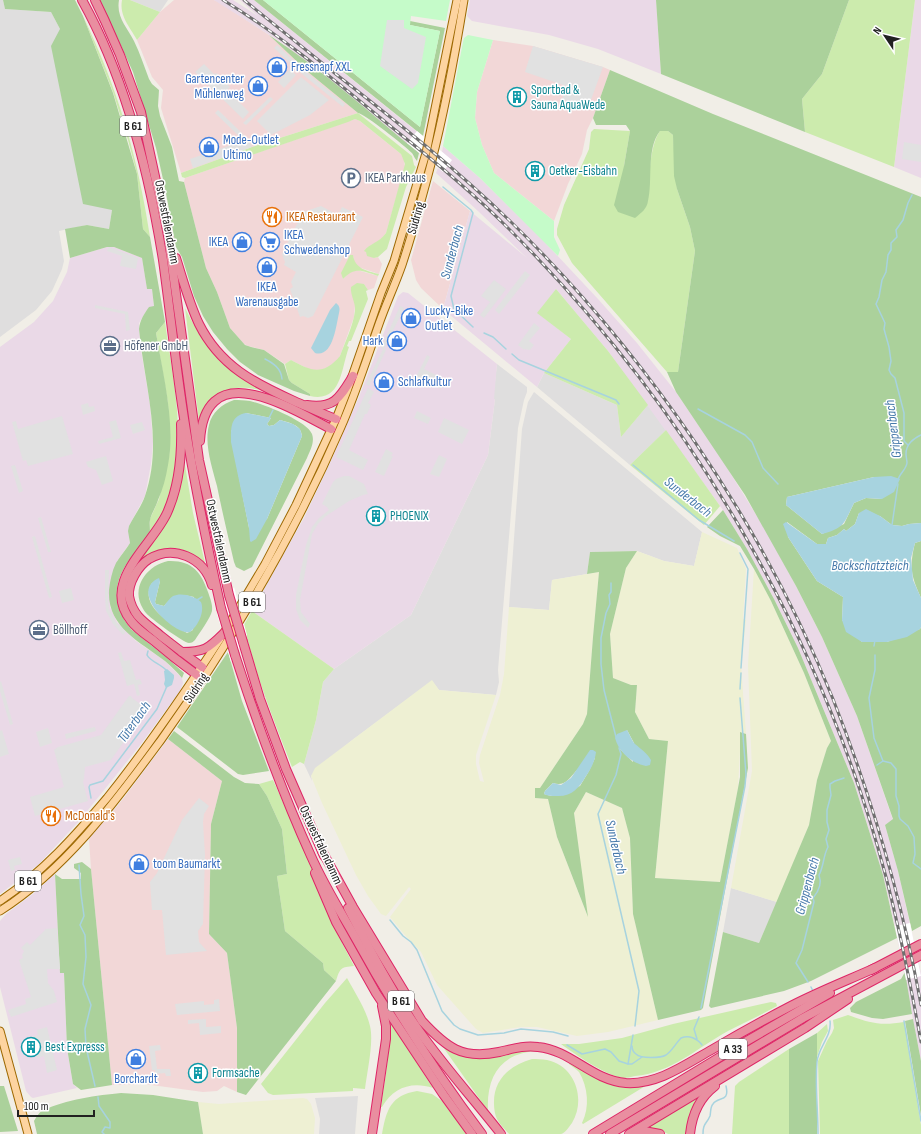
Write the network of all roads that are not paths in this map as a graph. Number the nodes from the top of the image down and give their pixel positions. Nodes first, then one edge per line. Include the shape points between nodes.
1 (82, 0) edge
2 (95, 0) edge
3 (457, 0) edge
4 (464, 0) edge
5 (168, 236) junction
6 (352, 376) junction
7 (180, 393) junction
8 (299, 403) junction
9 (336, 419) junction
10 (341, 428) junction
11 (331, 429) junction
12 (199, 460) junction
13 (221, 608) junction
14 (224, 633) junction
15 (182, 652) junction
16 (202, 667) junction
17 (197, 675) junction
18 (206, 675) junction
19 (311, 857) junction
20 (0, 901) edge
21 (1, 910) edge
22 (921, 944) edge
23 (371, 952) junction
24 (921, 955) edge
25 (378, 964) junction
26 (875, 968) junction
27 (877, 977) junction
28 (376, 993) junction
29 (0, 1031) edge
30 (731, 1073) junction
31 (28, 1134) edge
32 (372, 1134) edge
33 (472, 1134) edge
34 (482, 1134) edge
35 (501, 1134) edge
36 (594, 1134) edge
37 (610, 1134) edge
38 (629, 1134) edge
39 (635, 1134) edge
40 (660, 1134) edge
41 (690, 1134) edge

1 - 7 highway, Ostwestfalendamm / B 61 via 121,89 141,158 162,260
2 - 5 highway, Ostwestfalendamm / B 61 via 120,55 141,112
3 - 6 main road, Südring via 426,153 394,261
4 - 10 main road, Südring via 439,134 415,223
5 - 8 highway, B 61 via 194,313 215,349 250,380
5 - 12 highway, Ostwestfalendamm / B 61
6 - 8 highway via 339,397 332,403 320,406
6 - 9 main road, Südring
7 - 13 highway, Ostwestfalendamm / B 61 via 200,511
7 - 17 highway, B 61 via 181,452 179,475 173,497 159,528 126,574 121,594 131,621
8 - 9 highway, B 61
9 - 10 main road
9 - 11 main road, Südring
10 - 11 main road
10 - 18 main road, Südring / B 61 via 272,568
11 - 12 highway via 264,398 248,393 229,394 216,402 206,413 201,429
11 - 14 main road, Südring via 277,542
12 - 23 highway, Ostwestfalendamm / B 61, bridge via 229,595 260,699 291,781
13 - 15 highway via 208,574 190,557 169,553 144,563 131,584 129,596 132,606 146,624
13 - 19 highway, Ostwestfalendamm / B 61, bridge via 252,707
14 - 15 highway via 212,645 201,651
14 - 16 main road, Südring
15 - 16 highway
16 - 17 main road, Südring
16 - 18 main road
17 - 18 main road
17 - 20 main road, Südring / B 61 via 166,721 91,816 42,868
18 - 21 main road, Südring / B 61 via 144,763 98,821 46,876
19 - 23 highway, Ostwestfalendamm / B 61
19 - 28 highway via 316,876 336,922
22 - 26 highway, A 33
23 - 25 highway, Ostwestfalendamm / B 61
23 - 25 highway
24 - 27 highway, A 33
25 - 26 highway via 422,1021 446,1044 464,1052 480,1055 530,1046 545,1048 559,1052 598,1076 624,1083 658,1078 788,1007
25 - 34 highway, Ostwestfalendamm / B 61 via 416,1041
25 - 35 highway, Ostwestfalendamm / B 61 via 424,1038
26 - 36 highway, A 33 via 738,1046
27 - 30 highway via 806,1028
27 - 37 highway, A 33 via 803,1018
28 - 32 highway via 384,1014 386,1038
28 - 33 highway
29 - 31 main road
30 - 38 highway
30 - 41 highway via 707,1092 700,1102 694,1114
39 - 40 highway via 644,1131

